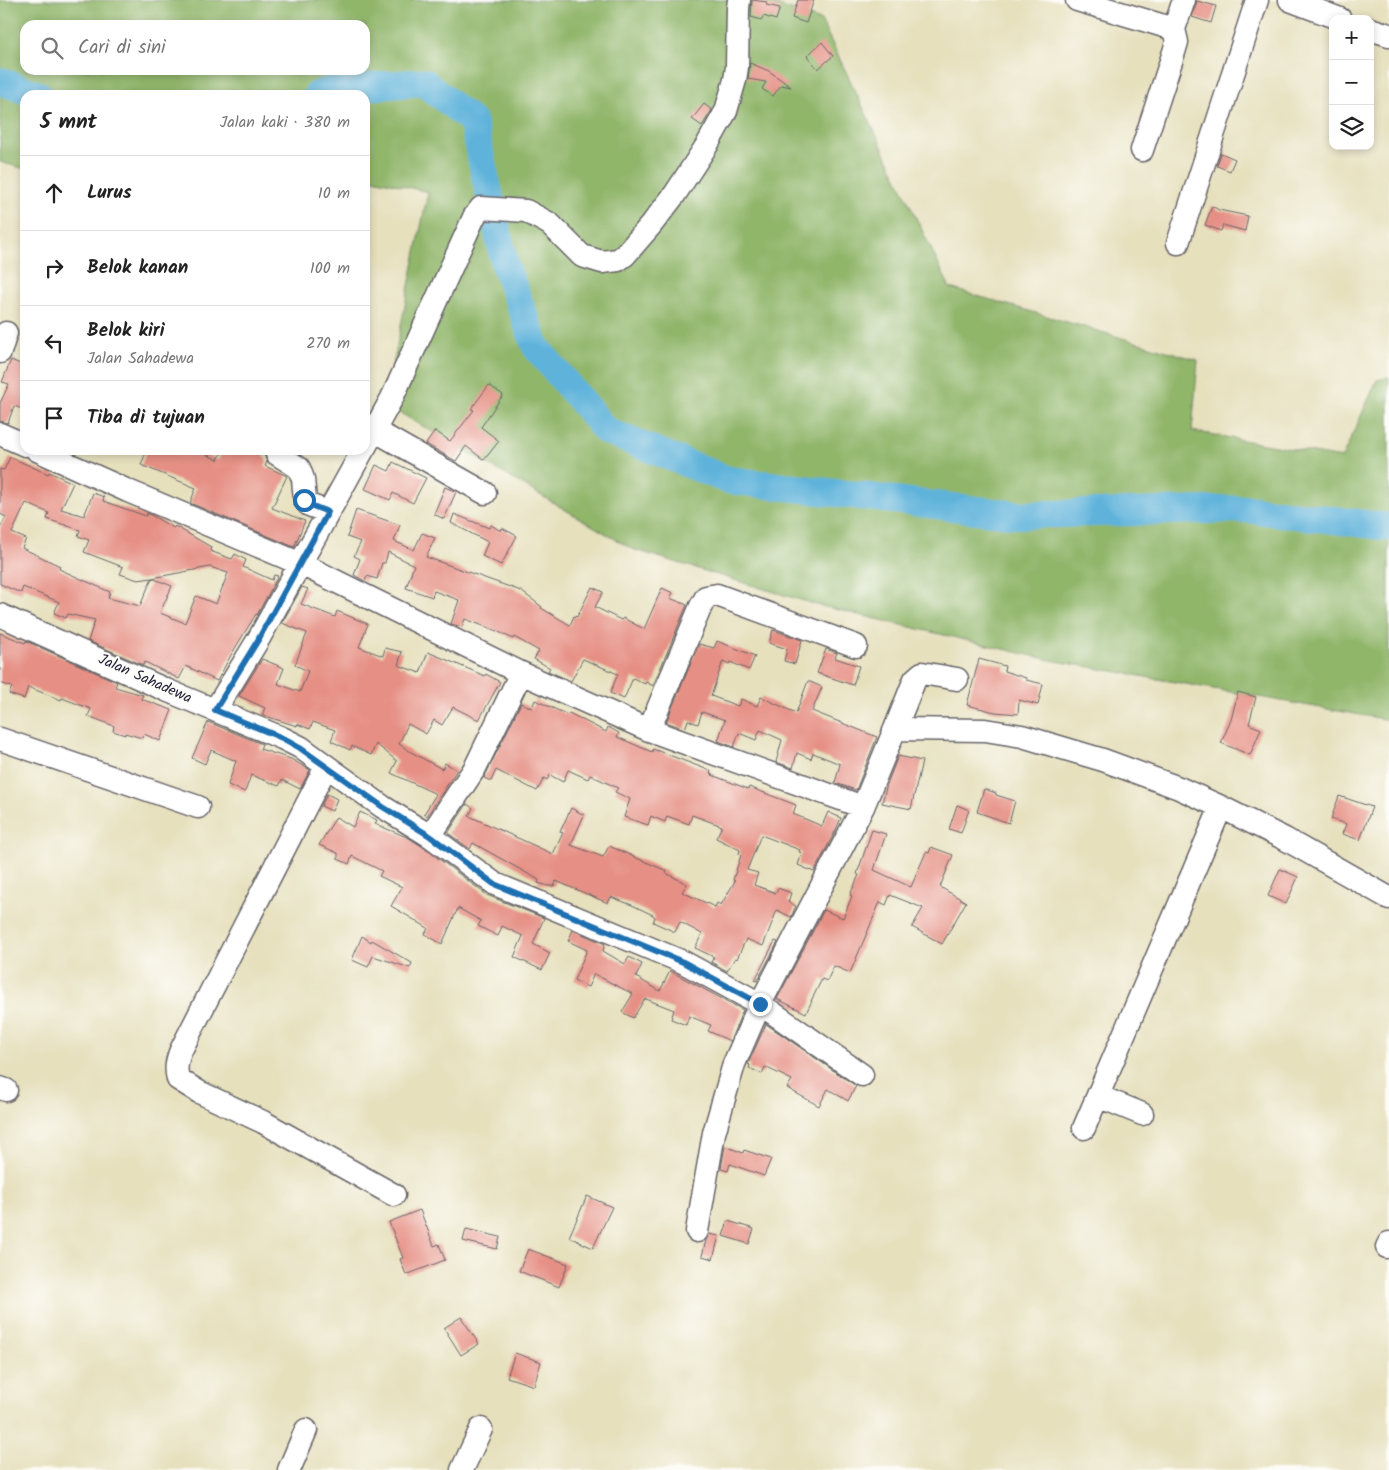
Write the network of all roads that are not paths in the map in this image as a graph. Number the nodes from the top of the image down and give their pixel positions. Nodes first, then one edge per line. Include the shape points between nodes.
1 (739, 0) edge
2 (1077, 0) edge
3 (1184, 0) edge
4 (1257, 0) edge
5 (1290, 0) edge
6 (1329, 15) edge
7 (1174, 29) junction
8 (1374, 30) edge
9 (1389, 36) edge
10 (1142, 150) dead end
11 (1178, 243) dead end
12 (370, 433) edge
13 (0, 434) edge
14 (370, 439) edge
15 (20, 443) edge
16 (48, 455) edge
17 (279, 455) edge
18 (358, 455) edge
19 (485, 493) dead end
20 (328, 512) junction
21 (301, 564) junction
22 (0, 614) edge
23 (856, 646) dead end
24 (521, 674) junction
25 (957, 679) dead end
26 (215, 710) junction
27 (895, 729) junction
28 (649, 730) junction
29 (0, 739) edge
30 (326, 767) junction
31 (198, 807) dead end
32 (1221, 807) junction
33 (863, 808) junction
34 (430, 836) junction
35 (1389, 898) edge
36 (760, 1004) junction
37 (862, 1075) dead end
38 (1098, 1096) junction
39 (1142, 1114) dead end
40 (1084, 1128) dead end
41 (394, 1194) dead end
42 (697, 1231) dead end
43 (306, 1430) dead end
44 (482, 1430) dead end
45 (289, 1470) edge
46 (462, 1470) edge

1 - 12 street via 737,67 726,111 707,145 651,226 625,255 618,260 602,262 582,256 550,224 526,211 481,208 474,217 392,398
2 - 7 street
3 - 7 street
4 - 11 street
5 - 6 street
7 - 10 street via 1176,47
8 - 9 street
13 - 15 street
14 - 19 street
16 - 21 street
17 - 20 street via 300,468 304,500
18 - 20 street
20 - 21 street
21 - 24 street
21 - 26 street
22 - 26 street, Jalan Sahadewa
23 - 28 street via 717,595 706,597
24 - 28 street
24 - 34 street via 475,768
25 - 27 street via 922,673 915,678
26 - 30 street, Jalan Sahadewa via 282,738
27 - 32 street via 985,730 1022,736 1103,760
27 - 33 street
28 - 33 street
29 - 31 street
30 - 34 street, Jalan Sahadewa
30 - 41 street via 181,1050 176,1072 178,1079 199,1092 263,1122
32 - 35 street
32 - 38 street
33 - 36 street
34 - 36 street, Jalan Sahadewa via 494,884 683,962
36 - 37 street, Jalan Sahadewa
36 - 42 street via 734,1064 714,1133
38 - 39 street
38 - 40 street
43 - 45 street
44 - 46 street

